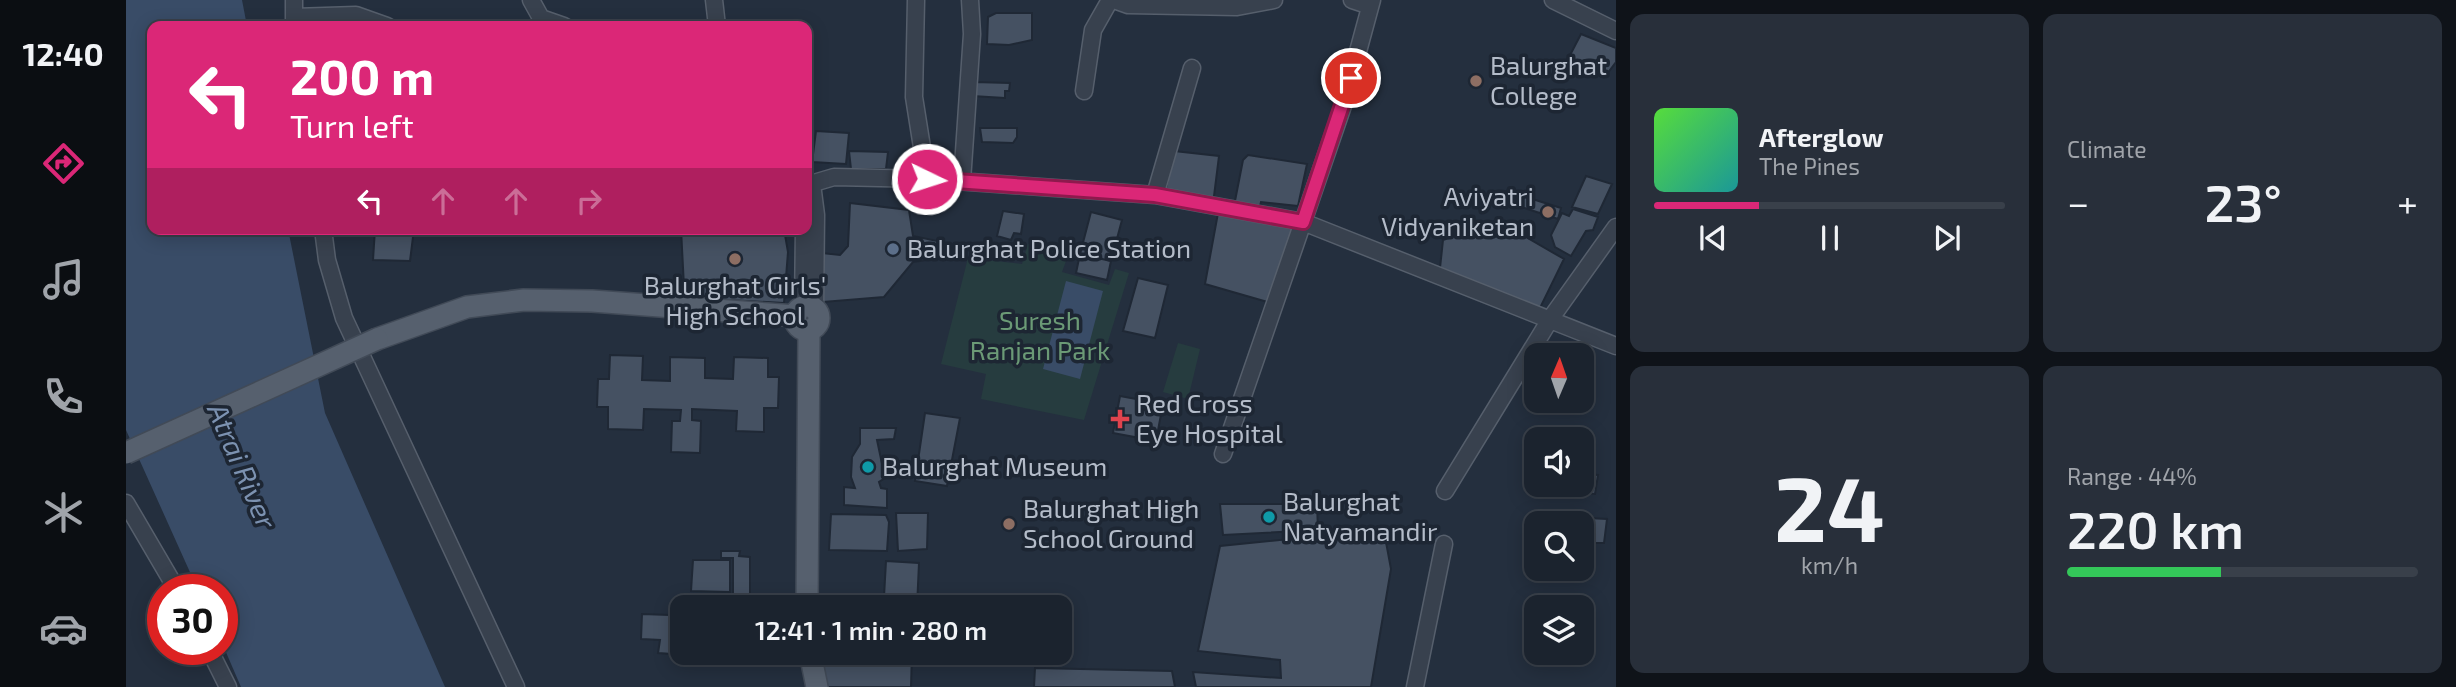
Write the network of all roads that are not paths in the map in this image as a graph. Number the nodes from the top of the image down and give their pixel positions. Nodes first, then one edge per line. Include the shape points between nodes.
1 (531, 0) edge
2 (714, 0) edge
3 (916, 0) edge
4 (970, 0) edge
5 (1112, 0) edge
6 (1275, 0) edge
7 (1352, 0) edge
8 (1553, 0) edge
9 (1371, 3) edge
10 (294, 14) edge
11 (373, 21) edge
12 (550, 21) edge
13 (716, 21) edge
14 (1616, 32) edge
15 (1192, 68) dead end
16 (1084, 91) dead end
17 (927, 179) junction
18 (962, 181) junction
19 (812, 183) edge
20 (1155, 195) junction
21 (812, 197) edge
22 (1303, 222) junction
23 (1616, 227) edge
24 (324, 235) edge
25 (804, 235) edge
26 (806, 315) junction
27 (1551, 318) junction
28 (1616, 346) edge
29 (126, 453) edge
30 (1223, 454) dead end
31 (1445, 491) dead end
32 (126, 503) edge
33 (1444, 544) dead end
34 (168, 574) edge
35 (807, 595) edge
36 (217, 665) edge
37 (812, 665) edge
38 (228, 687) edge
39 (516, 687) edge
40 (817, 687) edge
41 (1415, 687) edge

1 - 12 street via 541,18
2 - 13 street
3 - 17 street via 914,84
4 - 18 street
5 - 6 street via 1128,5 1237,6
5 - 16 street via 1093,30
7 - 9 street
8 - 14 street
9 - 22 street via 1344,103
10 - 11 street via 356,15
15 - 20 street
17 - 18 street
17 - 19 street via 834,177
18 - 20 street
20 - 22 street
21 - 26 street via 816,215
22 - 27 street
22 - 30 street
23 - 27 street
24 - 39 street via 344,318
25 - 26 street
26 - 29 main road, bridge via 592,301 524,300 467,307 377,339
26 - 35 main road
27 - 28 street
27 - 31 street
32 - 34 street
33 - 41 street
36 - 38 street
37 - 40 main road

